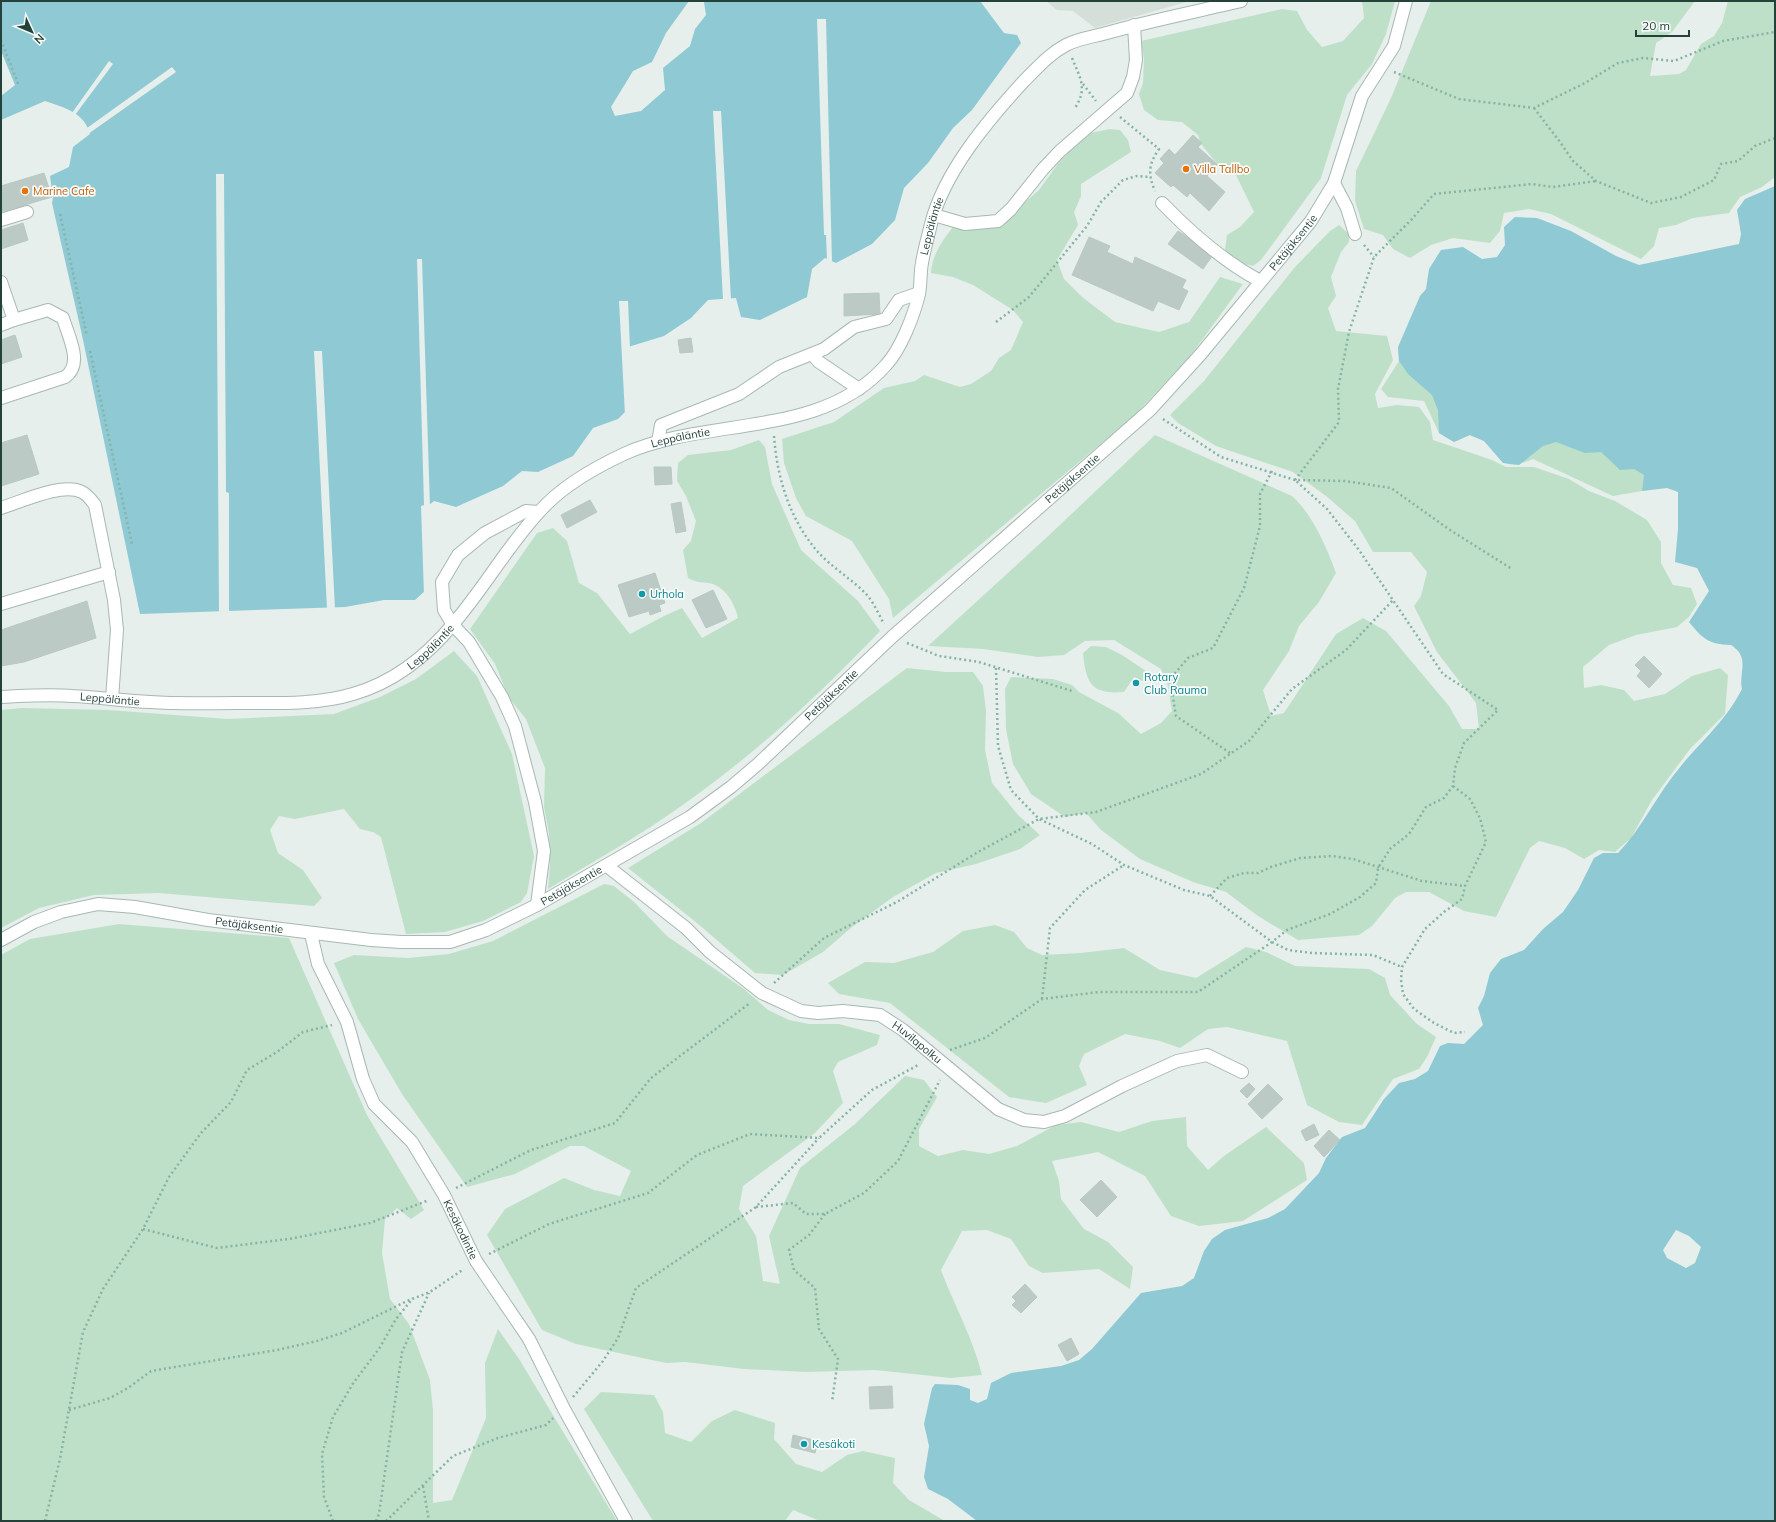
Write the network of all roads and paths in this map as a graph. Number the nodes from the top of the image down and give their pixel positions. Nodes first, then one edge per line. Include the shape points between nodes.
1 (1240, 1) edge
2 (1406, 1) edge
3 (1134, 25) junction
4 (1775, 32) edge
5 (1, 40) edge
6 (1382, 66) junction
7 (1076, 67) dead end
8 (1083, 84) junction
9 (19, 86) dead end
10 (1075, 108) dead end
11 (1534, 108) junction
12 (1110, 109) junction
13 (1775, 138) edge
14 (1149, 177) junction
15 (1596, 181) junction
16 (1334, 183) junction
17 (1162, 203) joint
18 (27, 212) dead end
19 (60, 214) dead end
20 (934, 215) junction
21 (1, 220) edge
22 (1355, 234) dead end
23 (1260, 281) junction
24 (1, 282) edge
25 (919, 293) junction
26 (14, 320) junction
27 (996, 322) dead end
28 (1, 325) edge
29 (87, 337) dead end
30 (88, 345) dead end
31 (812, 354) junction
32 (859, 389) junction
33 (1, 398) edge
34 (1150, 410) junction
35 (773, 422) junction
36 (658, 442) junction
37 (1272, 471) junction
38 (1295, 480) junction
39 (1, 508) edge
40 (538, 512) junction
41 (132, 544) dead end
42 (1512, 569) dead end
43 (109, 572) junction
44 (1394, 599) junction
45 (1, 604) edge
46 (453, 625) junction
47 (892, 637) junction
48 (996, 668) junction
49 (1072, 691) dead end
50 (1, 697) edge
51 (112, 699) junction
52 (1230, 753) junction
53 (1453, 786) junction
54 (1039, 819) junction
55 (1124, 865) junction
56 (607, 866) junction
57 (1378, 868) junction
58 (1465, 886) junction
59 (1210, 896) junction
60 (537, 905) junction
61 (311, 934) junction
62 (1, 940) edge
63 (1272, 942) junction
64 (1402, 967) junction
65 (762, 994) junction
66 (1042, 999) junction
67 (347, 1022) junction
68 (1465, 1032) dead end
69 (936, 1056) junction
70 (947, 1066) junction
71 (1242, 1072) dead end
72 (819, 1138) junction
73 (444, 1195) junction
74 (756, 1207) junction
75 (825, 1214) junction
76 (143, 1229) junction
77 (476, 1261) junction
78 (430, 1292) junction
79 (414, 1298) junction
80 (832, 1402) dead end
81 (564, 1409) junction
82 (69, 1410) junction
83 (423, 1486) junction
84 (45, 1521) edge
85 (333, 1521) edge
86 (376, 1521) edge
87 (386, 1521) edge
88 (428, 1521) edge
89 (626, 1521) edge

1 - 3 street, Leppäläntie
2 - 6 street, Petäjäksentie via 1394,46
3 - 12 street via 1136,60 1133,77 1127,93
3 - 20 street, Leppäläntie via 1067,44 1042,62 995,112 959,165
4 - 11 path via 1723,41 1674,61 1643,58 1618,63 1585,83
5 - 9 path
6 - 11 path via 1459,99
6 - 16 street, Petäjäksentie via 1362,96
7 - 8 path
8 - 10 path via 1082,98
8 - 12 path via 1099,103
11 - 15 path via 1573,161
12 - 14 path via 1159,149 1152,159
12 - 20 street via 1060,151 1022,198 998,221 965,224
13 - 15 path via 1755,146 1738,161 1721,164 1714,180 1681,197 1651,203
14 - 17 path
14 - 27 path via 1137,176 1123,180 1101,202 1087,226 1029,297
15 - 38 path via 1553,187 1532,184 1434,194 1374,257 1349,332 1338,389 1339,422
16 - 22 street via 1347,208
16 - 23 street, Petäjäksentie via 1311,221
17 - 23 street via 1190,231 1239,270
18 - 21 street
19 - 29 path
20 - 25 street, Leppäläntie via 922,264
23 - 34 street, Petäjäksentie via 1200,355
24 - 26 street
25 - 31 street via 899,300 886,319 854,327 824,349
25 - 32 street, Leppäläntie via 907,328 888,363
26 - 28 street
26 - 33 street via 48,310 64,318 75,361 71,372 64,376
30 - 41 path
31 - 32 street via 819,362
31 - 36 street via 779,367 739,394 661,425
32 - 35 street, Leppäläntie via 835,403 809,413
34 - 37 path via 1221,457
34 - 47 street, Petäjäksentie
35 - 36 street, Leppäläntie via 700,432
35 - 47 path via 783,491 800,526 817,550 868,596
36 - 40 street, Leppäläntie via 624,454 588,474 562,490
37 - 38 path
37 - 52 path via 1260,494 1260,526 1244,588 1213,648 1188,658 1170,679 1176,716
38 - 42 path via 1345,481 1391,488 1450,530
38 - 44 path via 1327,509
39 - 43 street via 58,490 70,488 81,491 95,505
40 - 46 street, Leppäläntie
40 - 46 street via 526,511 485,533 458,556 442,582 444,610
43 - 45 street
43 - 51 street via 117,630
44 - 52 path via 1346,650 1292,689 1249,741
44 - 53 path via 1443,674 1498,710 1464,743 1455,768
46 - 51 street, Leppäläntie via 427,652 401,673 352,695 325,700 260,703
46 - 60 street via 468,642 498,691 515,726 535,802 544,851
47 - 48 path via 939,656 979,662
47 - 56 street, Petäjäksentie via 731,788 690,817
48 - 49 path
48 - 54 path via 998,746 1011,790
50 - 51 street, Leppäläntie via 69,695
52 - 54 path via 1201,774 1096,812
53 - 57 path via 1444,798 1426,807 1409,834 1390,849
53 - 58 path via 1470,799 1480,818 1486,842
54 - 55 path via 1092,844
54 - 65 path via 978,852 898,902 824,938
55 - 59 path via 1184,890
55 - 66 path via 1086,890 1050,928
56 - 60 street, Petäjäksentie
56 - 65 street, Huvilapolku via 686,928 710,952
57 - 58 path via 1422,881
57 - 59 path via 1353,859 1332,856 1300,858 1258,873 1244,873 1227,878
57 - 63 path via 1376,883 1360,897 1330,914 1287,930
58 - 64 path via 1462,899 1425,929
59 - 63 path
60 - 61 street, Petäjäksentie via 486,930 450,942 401,942
61 - 62 street, Petäjäksentie via 135,907 98,904 61,912 34,922
61 - 67 street, Kesäkodintie via 318,964
63 - 64 path via 1288,950 1374,955
63 - 66 path via 1198,992 1099,992
64 - 68 path via 1403,994 1414,1009 1454,1033
65 - 69 street, Huvilapolku via 800,1011 843,1011 880,1015
65 - 73 path via 651,1078 615,1123 531,1150
66 - 69 path via 985,1038
67 - 73 street, Kesäkodintie via 363,1079 374,1104 412,1142
67 - 76 path via 303,1032 247,1070 232,1102 201,1133 169,1177
69 - 70 street, Huvilapolku
69 - 72 path via 872,1090
70 - 71 street, Huvilapolku via 998,1109 1024,1120 1044,1122 1065,1116 1177,1060 1207,1055
70 - 75 path via 898,1161 864,1193
72 - 74 path
72 - 77 path via 750,1134 697,1155 648,1194 549,1224
73 - 76 path via 370,1223 289,1239 217,1248
73 - 77 street, Kesäkodintie
74 - 75 path via 793,1203 806,1214
74 - 81 path via 636,1288 618,1338
75 - 80 path via 809,1235 789,1250 794,1270 815,1288 819,1329 838,1359
76 - 82 path via 103,1289 83,1332
77 - 78 path
77 - 81 street, Kesäkodintie via 529,1339
78 - 79 path
78 - 86 path via 402,1352 380,1514
79 - 82 path via 342,1333 317,1341 150,1371 110,1398
79 - 85 path via 396,1319 379,1349 333,1416 322,1454 324,1497
81 - 83 path via 546,1425 498,1438 453,1456
81 - 89 street, Kesäkodintie
82 - 84 path
83 - 87 path
83 - 88 path

